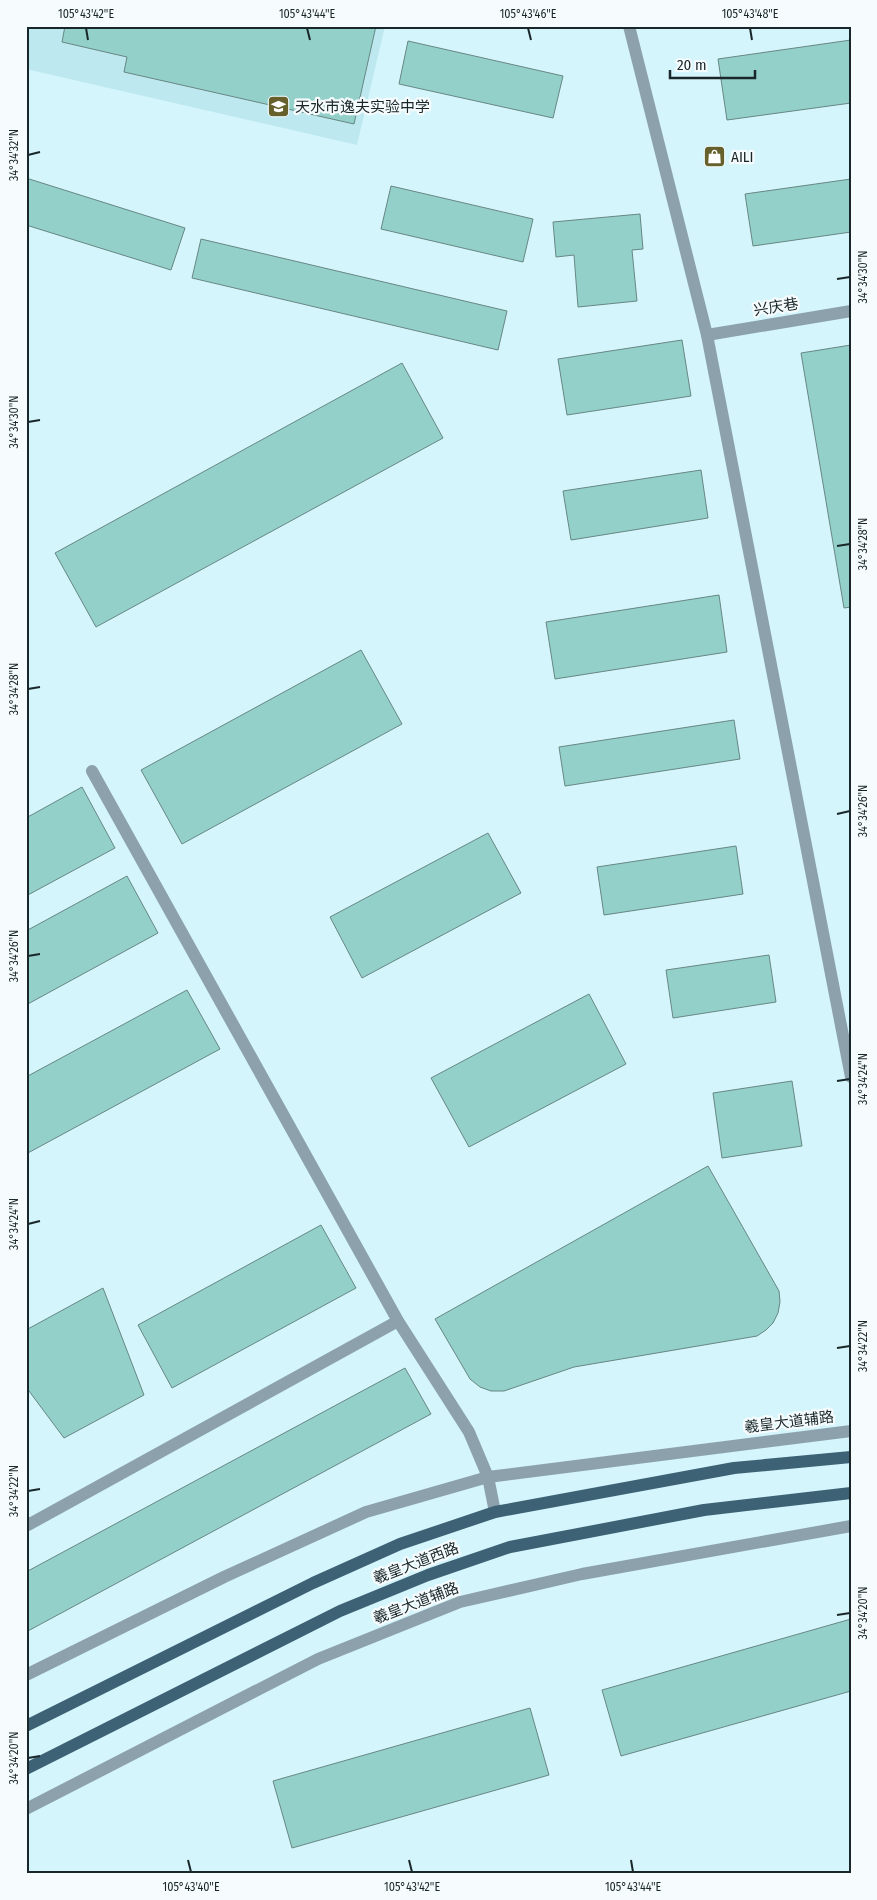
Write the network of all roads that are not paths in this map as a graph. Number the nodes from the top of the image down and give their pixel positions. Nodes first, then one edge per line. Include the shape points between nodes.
1 (629, 26) edge
2 (851, 311) edge
3 (707, 335) junction
4 (92, 771) dead end
5 (851, 1077) edge
6 (398, 1321) junction
7 (851, 1431) edge
8 (851, 1457) edge
9 (488, 1477) junction
10 (851, 1493) edge
11 (495, 1512) junction
12 (26, 1522) edge
13 (851, 1526) edge
14 (26, 1675) edge
15 (26, 1726) edge
16 (26, 1769) edge
17 (26, 1809) edge

1 - 3 street
2 - 3 street, 兴庆巷
3 - 5 street
4 - 6 street
6 - 9 street via 469,1432
6 - 12 street via 28,1525
7 - 9 street, 羲皇大道辅路
8 - 11 main road, 羲皇大道西路 via 734,1468
9 - 11 street
9 - 14 street, 羲皇大道辅路 via 366,1512 224,1577
10 - 16 main road, 羲皇大道西路 via 704,1510 510,1547 428,1574 340,1611
11 - 15 main road, 羲皇大道西路 via 400,1544 313,1583
13 - 17 street, 羲皇大道辅路 via 582,1574 460,1602 318,1659

